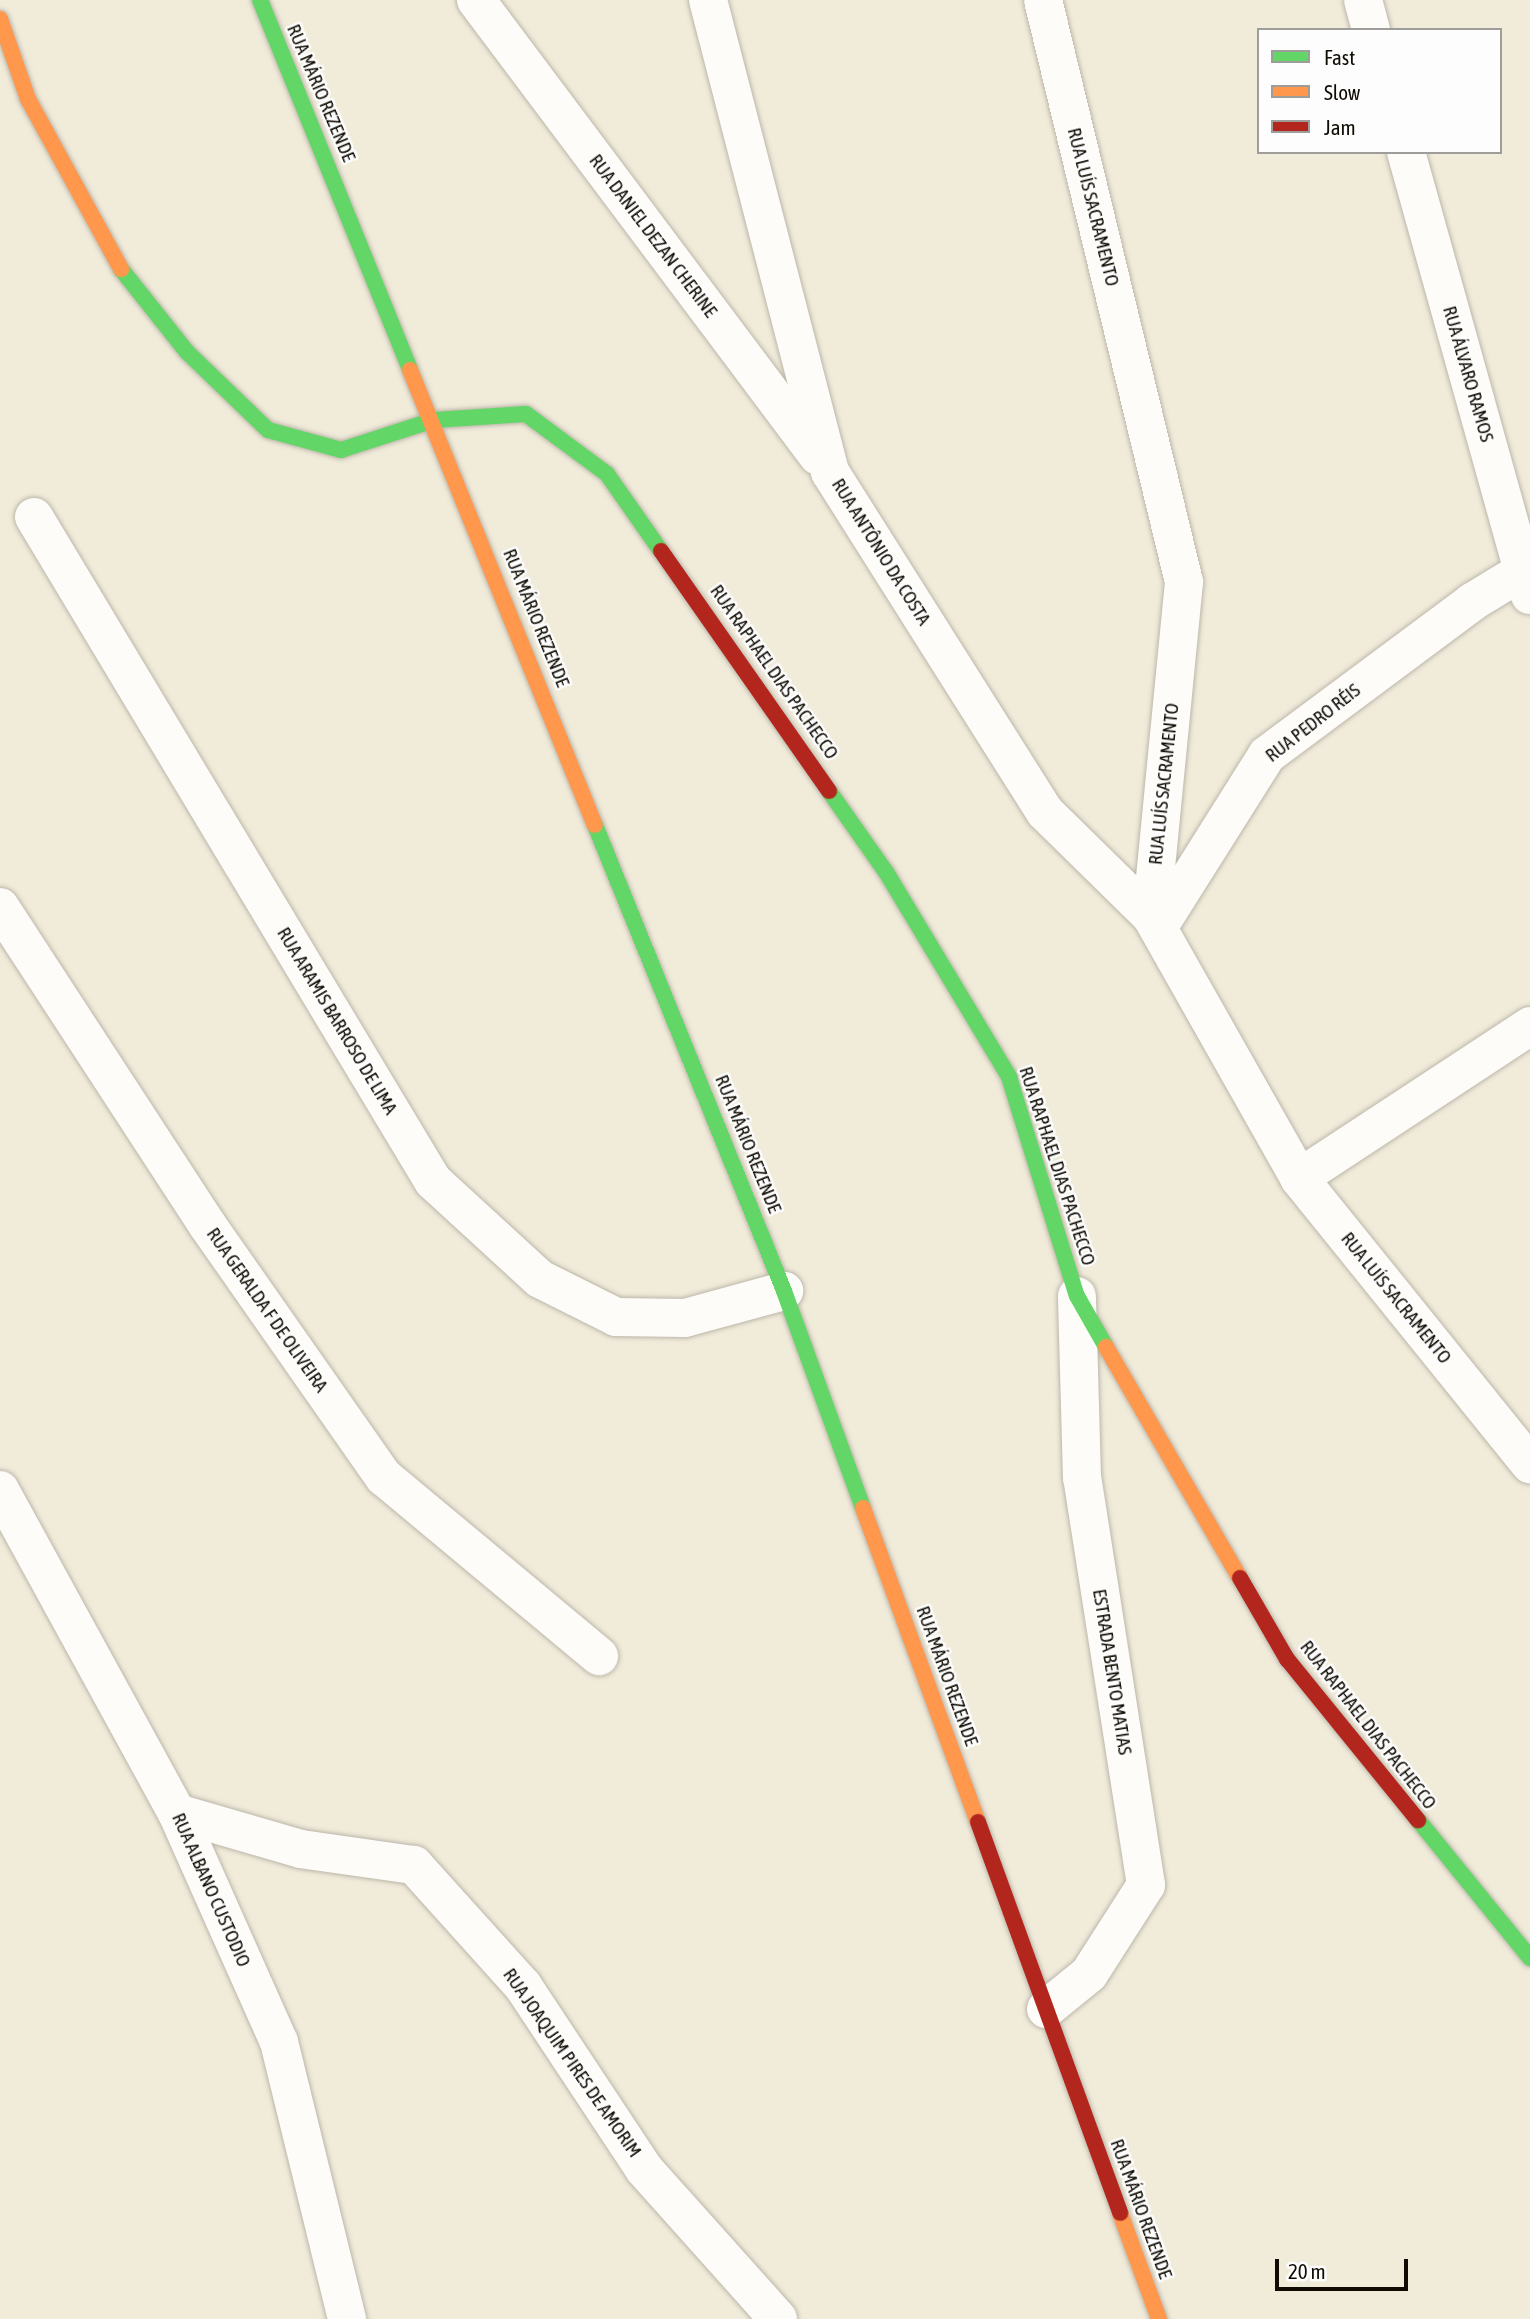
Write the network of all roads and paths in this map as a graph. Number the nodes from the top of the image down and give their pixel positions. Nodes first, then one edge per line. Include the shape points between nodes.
1 (260, 0) edge
2 (476, 0) edge
3 (708, 0) edge
4 (1043, 0) edge
5 (1363, 0) edge
6 (0, 19) edge
7 (1370, 28) edge
8 (1407, 154) edge
9 (434, 420) junction
10 (830, 472) junction
11 (33, 517) dead end
12 (1527, 583) edge
13 (0, 907) edge
14 (1155, 922) junction
15 (1530, 1026) edge
16 (1299, 1178) junction
17 (784, 1291) junction
18 (1077, 1296) junction
19 (1522, 1439) edge
20 (0, 1490) edge
21 (599, 1656) dead end
22 (177, 1813) junction
23 (1530, 1958) edge
24 (1046, 2009) junction
25 (347, 2319) edge
26 (778, 2319) edge
27 (1159, 2319) edge

1 - 9 street, RUA MÁRIO REZENDE
2 - 10 street, RUA DANIEL DEZAN CHERINE
3 - 10 street, RUA ANTÔNIO DA COSTA
4 - 14 street, RUA LUÍS SACRAMENTO via 1184,582
5 - 7 street
6 - 9 street, RUA RAPHAEL DIAS PACHECCO via 28,99 106,251 187,352 268,430 341,450
8 - 12 street, RUA ÁLVARO RAMOS
9 - 17 street, RUA MÁRIO REZENDE
9 - 18 street, RUA RAPHAEL DIAS PACHECCO via 526,414 607,474 677,568 886,872 1009,1077
10 - 14 street, RUA ANTÔNIO DA COSTA via 1045,812
11 - 17 street, RUA ARAMIS BARROSO DE LIMA via 433,1181 540,1279 615,1317 685,1318
12 - 14 street, RUA PEDRO RÉIS via 1472,602 1267,755
13 - 21 street, RUA GERALDA F DE OLIVEIRA via 208,1227 384,1477
14 - 16 street, RUA LUÍS SACRAMENTO
15 - 16 street
16 - 19 street, RUA LUÍS SACRAMENTO
17 - 24 street, RUA MÁRIO REZENDE
18 - 23 street, RUA RAPHAEL DIAS PACHECCO via 1287,1659
18 - 24 street, ESTRADA BENTO MATIAS via 1082,1478 1146,1885 1089,1974
20 - 22 street, RUA ALBANO CUSTODIO
22 - 25 street, RUA ALBANO CUSTODIO via 279,2042
22 - 26 street, RUA JOAQUIM PIRES DE AMORIM via 301,1849 414,1865 523,1986 644,2169
24 - 27 street, RUA MÁRIO REZENDE

